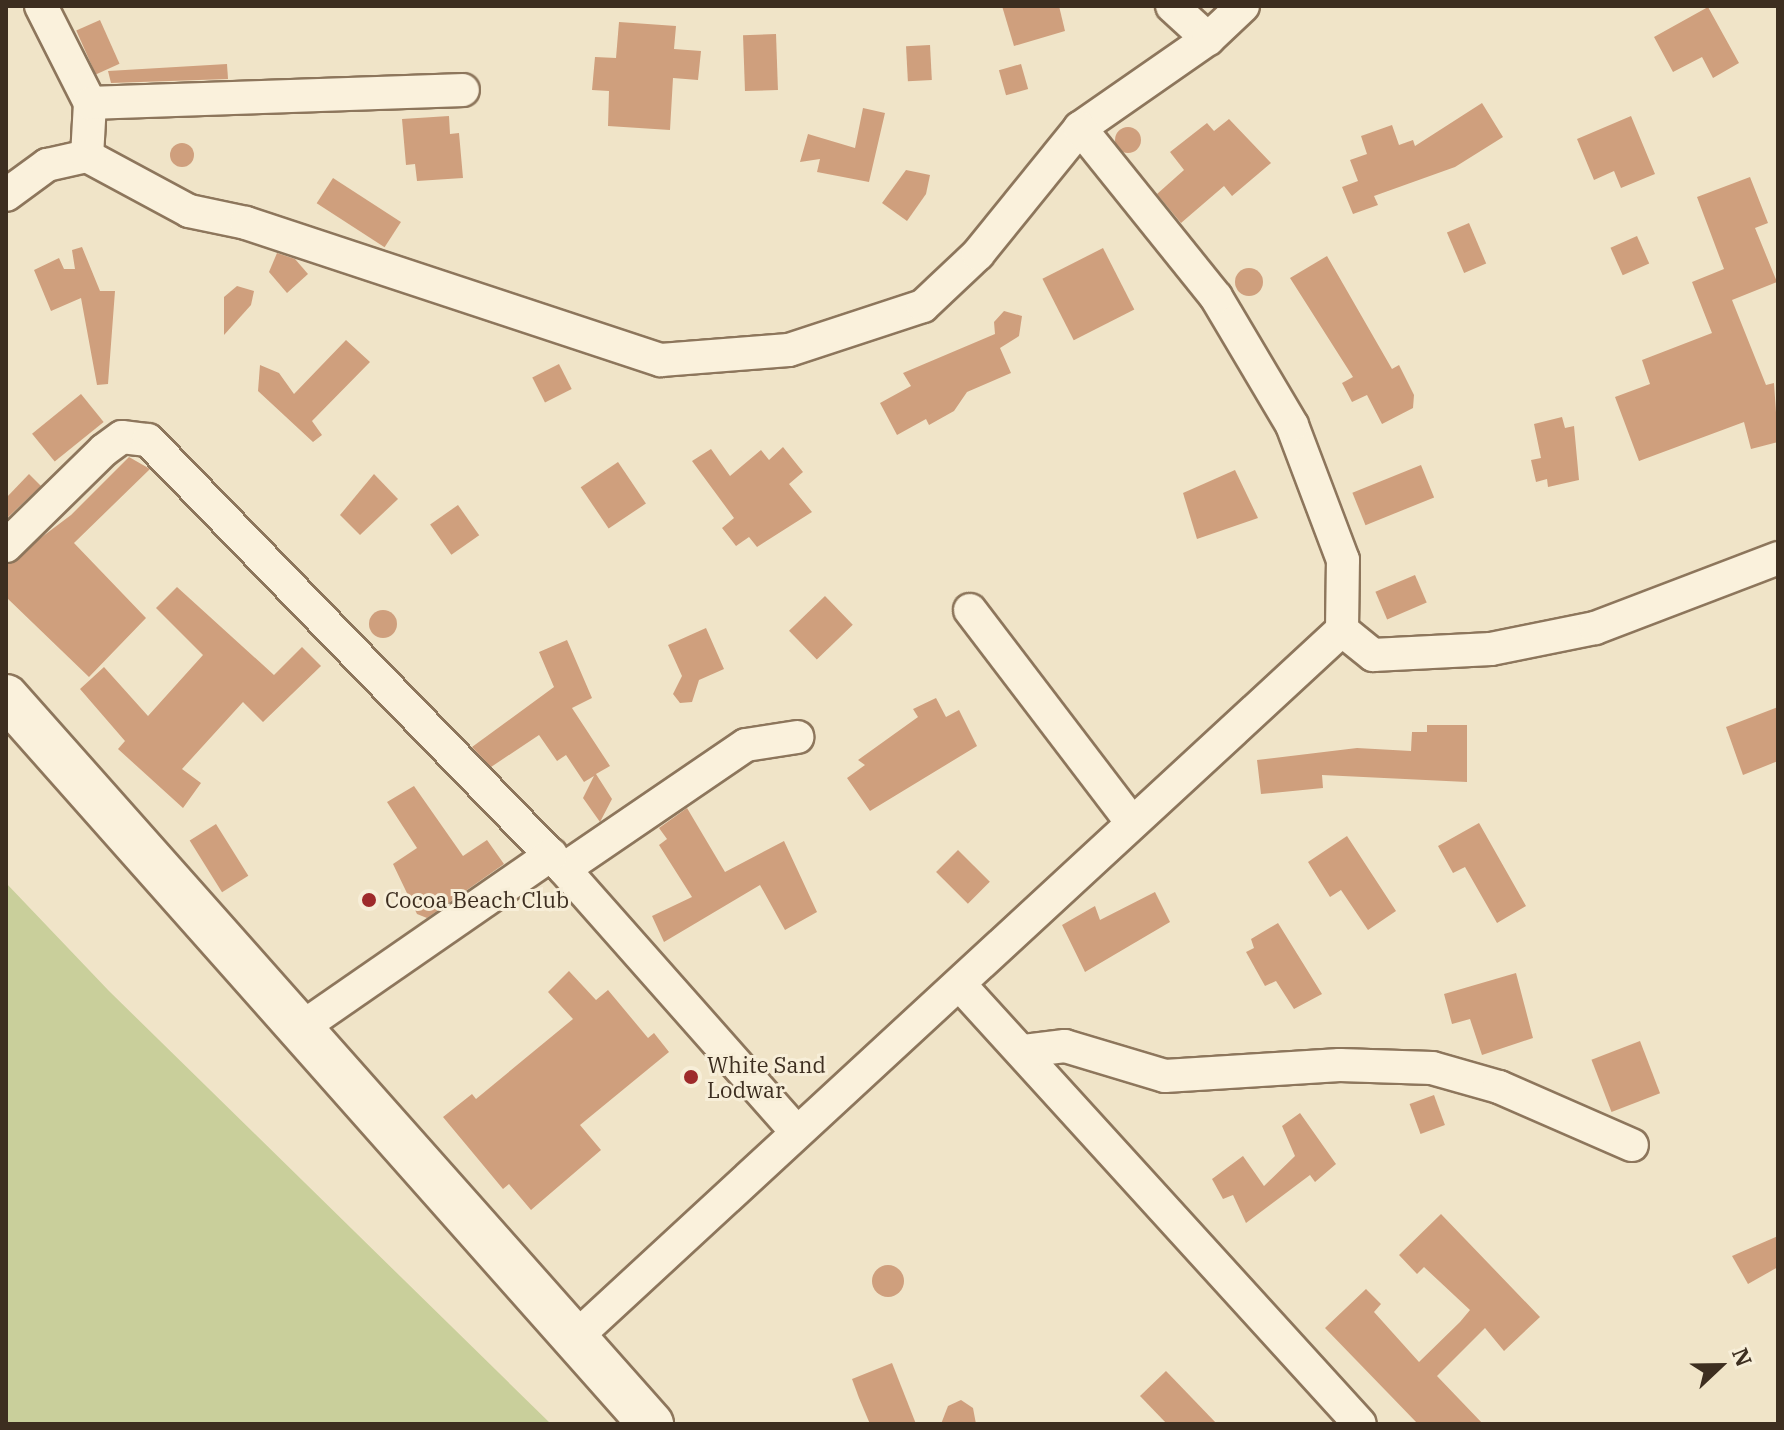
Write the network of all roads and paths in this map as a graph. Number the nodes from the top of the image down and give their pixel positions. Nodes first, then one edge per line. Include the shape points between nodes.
1 (41, 6) edge
2 (1172, 6) edge
3 (1243, 6) edge
4 (1208, 39) junction
5 (463, 90) dead end
6 (90, 103) junction
7 (1080, 128) junction
8 (87, 156) junction
9 (6, 195) edge
10 (6, 546) edge
11 (1778, 558) edge
12 (970, 610) dead end
13 (1342, 630) junction
14 (6, 697) edge
15 (797, 737) dead end
16 (1131, 821) junction
17 (558, 862) junction
18 (961, 986) junction
19 (298, 1030) junction
20 (1024, 1051) junction
21 (795, 1130) junction
22 (1632, 1145) dead end
23 (575, 1338) junction
24 (651, 1424) edge
25 (1360, 1424) edge

1 - 6 street
2 - 4 street
3 - 4 street
4 - 7 street
5 - 6 street
6 - 8 street
7 - 8 street via 978,254 923,306 848,335 731,359 661,360 246,223 189,211
7 - 13 street via 1216,297 1292,425 1343,560
8 - 9 street via 47,165
10 - 17 street via 104,450 122,437 148,440
11 - 13 street via 1595,628 1491,649 1373,655
12 - 16 street
13 - 16 street
14 - 19 street
15 - 17 street via 746,745
16 - 18 street
17 - 19 street
17 - 21 street
18 - 20 street
18 - 21 street
19 - 23 street
20 - 22 street via 1065,1046 1165,1076 1340,1065 1432,1068 1499,1087
20 - 25 street
21 - 23 street
23 - 24 street

